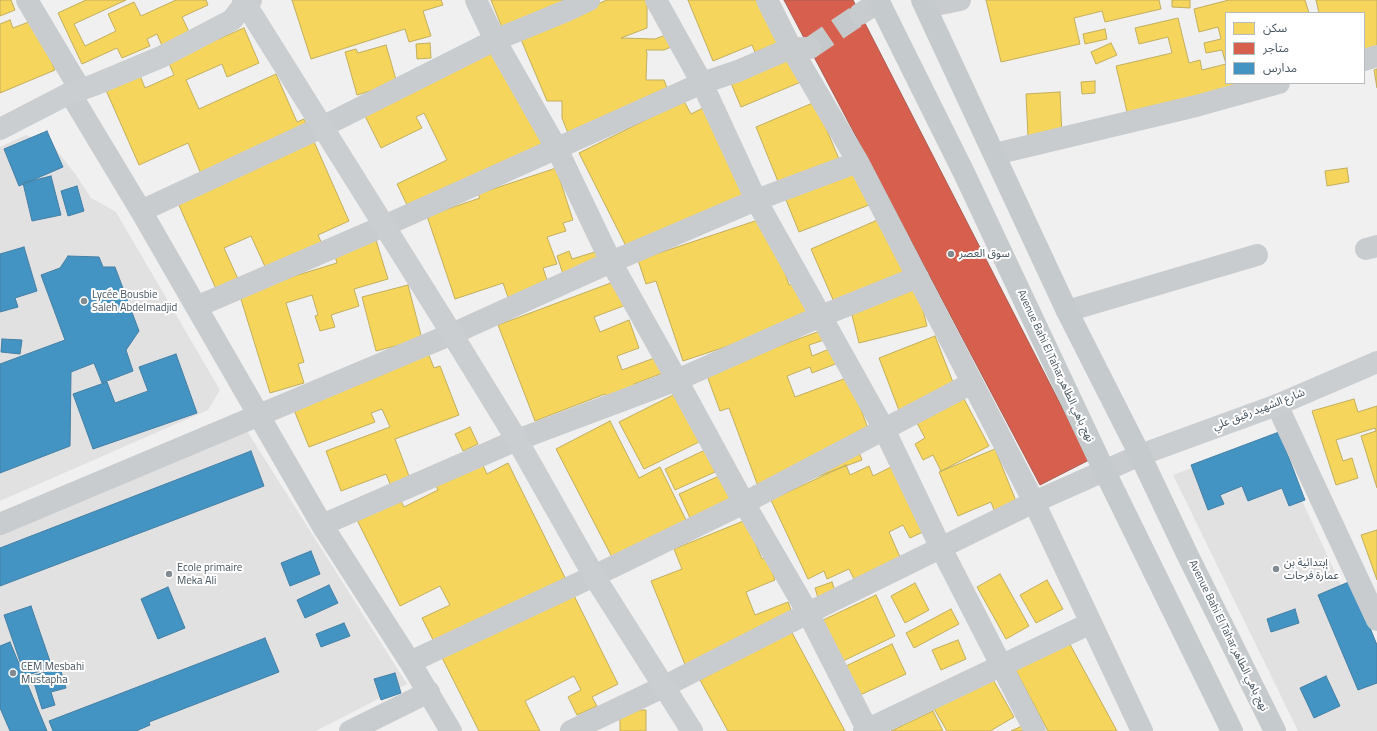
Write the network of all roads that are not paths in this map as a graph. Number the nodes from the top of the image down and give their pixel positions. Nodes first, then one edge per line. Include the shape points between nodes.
1 (27, 0) edge
2 (476, 0) edge
3 (589, 0) edge
4 (656, 0) edge
5 (767, 0) edge
6 (960, 0) edge
7 (246, 1) edge
8 (879, 1) edge
9 (924, 4) edge
10 (860, 14) tunnel mouth
11 (495, 40) junction
12 (800, 48) junction
13 (1377, 56) edge
14 (1365, 60) edge
15 (702, 83) junction
16 (1275, 84) edge
17 (75, 91) junction
18 (322, 127) junction
19 (0, 129) edge
20 (556, 149) junction
21 (995, 154) junction
22 (858, 162) junction
23 (756, 200) junction
24 (141, 211) junction
25 (384, 226) junction
26 (1257, 255) dead end
27 (611, 262) junction
28 (918, 277) junction
29 (196, 307) junction
30 (1067, 312) junction
31 (821, 316) junction
32 (452, 334) junction
33 (1377, 362) edge
34 (677, 380) junction
35 (972, 383) junction
36 (1277, 405) junction
37 (258, 415) junction
38 (884, 429) junction
39 (516, 440) junction
40 (1140, 455) junction
41 (1104, 470) junction
42 (1034, 502) junction
43 (744, 503) junction
44 (0, 524) edge
45 (322, 525) junction
46 (941, 548) junction
47 (594, 576) junction
48 (808, 613) junction
49 (1377, 620) edge
50 (1091, 623) junction
51 (410, 662) junction
52 (1001, 665) junction
53 (663, 687) junction
54 (429, 692) junction
55 (866, 730) edge
56 (350, 731) edge
57 (452, 731) edge
58 (571, 731) edge
59 (692, 731) edge
60 (1035, 731) edge
61 (1142, 731) edge
62 (1232, 731) edge
63 (1275, 731) edge

1 - 17 street
2 - 11 street
3 - 11 street via 566,12
4 - 15 street
5 - 12 street
6 - 9 street
7 - 17 street via 232,20 167,54
7 - 18 street
8 - 10 street
8 - 41 main road, Avenue Bahi El Tahar,نهج باهي الطاهر via 964,173
9 - 21 main road, Avenue Bahi El Tahar,نهج باهي الطاهر
11 - 18 street
11 - 20 street
12 - 15 street
12 - 22 street
13 - 14 street
15 - 20 street
15 - 23 street
16 - 21 street via 1196,106
17 - 19 street
17 - 24 street
18 - 24 street
18 - 25 street
20 - 25 street
20 - 27 street
21 - 30 main road, Avenue Bahi El Tahar,نهج باهي الطاهر
22 - 23 street
22 - 28 street
23 - 27 street
23 - 31 street
24 - 29 street
25 - 29 street
25 - 32 street
26 - 30 street
27 - 32 street
27 - 34 street
28 - 31 street
28 - 35 street
29 - 37 street
30 - 40 main road, Avenue Bahi El Tahar,نهج باهي الطاهر
31 - 34 street
31 - 38 street
32 - 37 street
32 - 39 street
33 - 36 street, شارع الشهيد رقيق علي
34 - 39 street
34 - 43 street
35 - 38 street
35 - 42 street
36 - 40 street, شارع الشهيد رقيق علي
36 - 49 street
37 - 44 street
37 - 45 street
38 - 43 street
38 - 46 street
39 - 45 street
39 - 47 street
40 - 41 street
40 - 63 main road, Avenue Bahi El Tahar,نهج باهي الطاهر
41 - 42 street
41 - 62 main road, Avenue Bahi El Tahar,نهج باهي الطاهر
42 - 46 street
42 - 50 street
43 - 47 street
43 - 48 street
45 - 51 street
46 - 48 street
46 - 52 street
47 - 51 street
47 - 53 street
48 - 53 street
48 - 55 street
50 - 52 street
50 - 61 street
51 - 54 street
52 - 55 street
52 - 60 street
53 - 58 street
53 - 59 street
54 - 56 street
54 - 57 street

